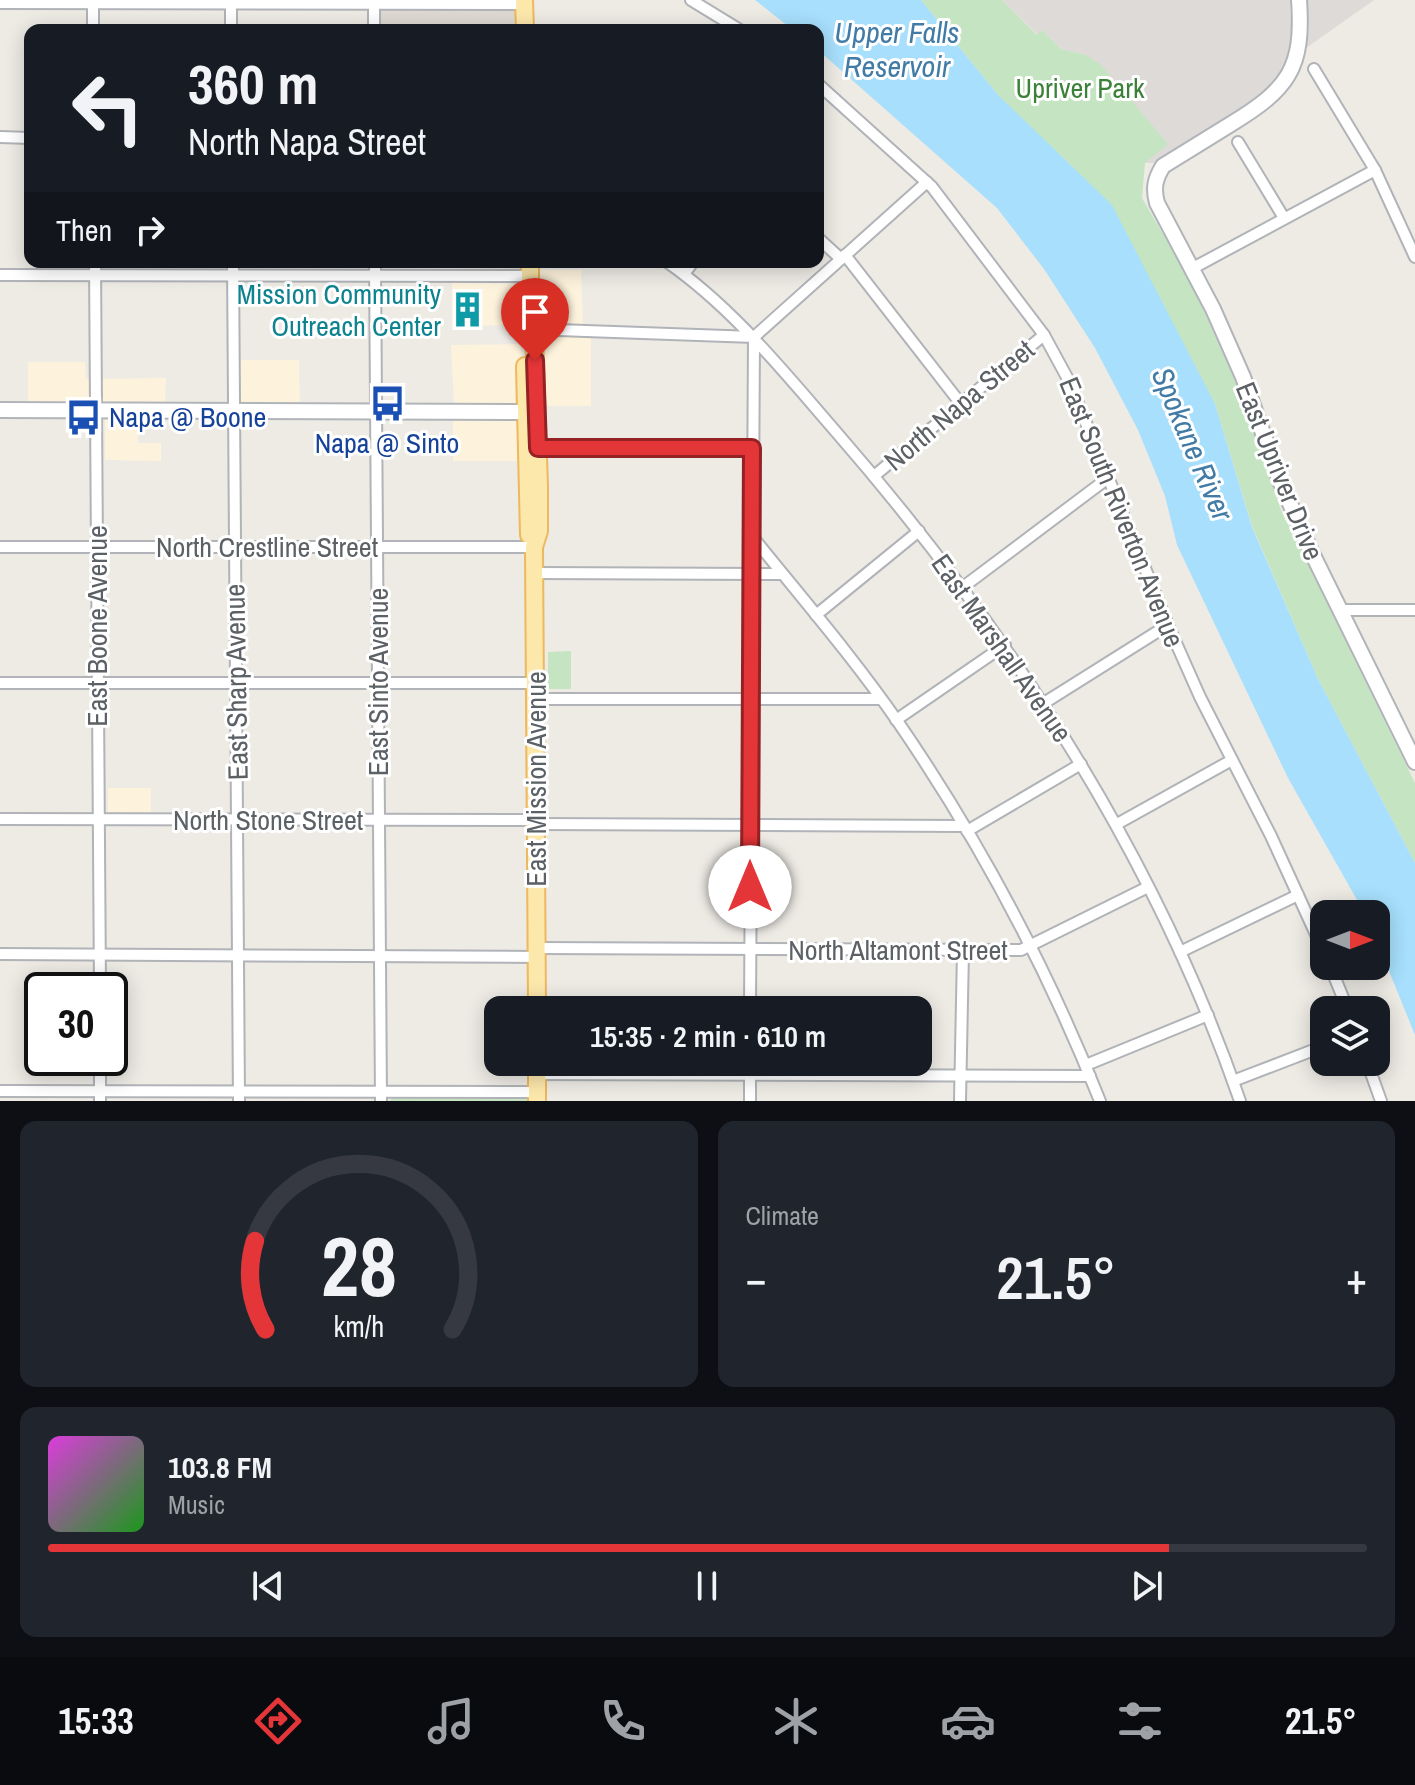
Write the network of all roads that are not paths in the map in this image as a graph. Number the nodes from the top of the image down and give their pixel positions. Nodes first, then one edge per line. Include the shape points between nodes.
1 (691, 0) edge
2 (1299, 0) edge
3 (93, 2) edge
4 (231, 2) edge
5 (374, 2) edge
6 (524, 2) edge
7 (0, 3) edge
8 (93, 24) edge
9 (231, 24) edge
10 (374, 24) edge
11 (525, 24) edge
12 (730, 24) edge
13 (1314, 69) dead end
14 (824, 89) edge
15 (0, 137) edge
16 (24, 138) edge
17 (1238, 142) dead end
18 (1375, 170) junction
19 (927, 182) junction
20 (1284, 218) junction
21 (824, 243) edge
22 (843, 257) junction
23 (1415, 257) edge
24 (95, 268) edge
25 (233, 268) edge
26 (375, 268) edge
27 (676, 268) edge
28 (688, 268) edge
29 (1193, 268) junction
30 (530, 269) edge
31 (684, 274) junction
32 (0, 275) edge
33 (95, 275) junction
34 (233, 276) junction
35 (375, 276) junction
36 (530, 329) junction
37 (1044, 335) junction
38 (754, 337) junction
39 (961, 404) junction
40 (0, 410) edge
41 (96, 411) junction
42 (233, 411) junction
43 (376, 412) junction
44 (532, 412) junction
45 (538, 448) junction
46 (752, 448) junction
47 (874, 476) junction
48 (1108, 478) junction
49 (919, 531) junction
50 (752, 536) junction
51 (0, 547) edge
52 (96, 547) junction
53 (234, 547) junction
54 (378, 547) junction
55 (534, 547) junction
56 (534, 573) junction
57 (751, 573) junction
58 (782, 574) junction
59 (963, 587) junction
60 (1340, 610) junction
61 (1415, 610) edge
62 (816, 615) junction
63 (1168, 625) junction
64 (1005, 645) junction
65 (0, 683) edge
66 (236, 683) junction
67 (96, 684) junction
68 (378, 684) junction
69 (536, 691) junction
70 (751, 699) junction
71 (880, 699) junction
72 (1044, 703) junction
73 (896, 720) junction
74 (1232, 760) junction
75 (1415, 762) edge
76 (1081, 764) junction
77 (0, 819) edge
78 (99, 820) junction
79 (237, 820) junction
80 (379, 820) junction
81 (536, 822) junction
82 (1117, 824) junction
83 (751, 825) junction
84 (965, 829) junction
85 (1148, 887) junction
86 (1298, 895) junction
87 (1310, 921) edge
88 (1031, 947) junction
89 (750, 949) junction
90 (963, 951) junction
91 (537, 952) junction
92 (1180, 952) junction
93 (0, 954) edge
94 (100, 955) junction
95 (238, 955) junction
96 (381, 956) junction
97 (100, 972) edge
98 (537, 996) edge
99 (750, 996) edge
100 (1208, 1015) junction
101 (1310, 1051) edge
102 (1088, 1070) junction
103 (750, 1076) edge
104 (932, 1076) edge
105 (961, 1076) junction
106 (1372, 1076) edge
107 (1233, 1081) junction
108 (0, 1091) edge
109 (100, 1096) edge
110 (239, 1096) edge
111 (381, 1096) edge
112 (537, 1096) edge
113 (750, 1101) edge
114 (960, 1101) edge
115 (1100, 1101) edge
116 (1240, 1101) edge
117 (1381, 1101) edge

1 - 12 street
2 - 29 street, East Upriver Drive via 1299,46 1281,87 1260,106 1163,166 1155,178 1157,203
3 - 4 street
3 - 7 street
3 - 8 street
4 - 5 street
4 - 9 street
5 - 6 street
5 - 10 street
6 - 11 main road
13 - 18 street
14 - 19 street, East South Riverton Avenue
15 - 16 street
17 - 20 street
18 - 20 street
18 - 23 street
19 - 22 street
19 - 37 street, East South Riverton Avenue
20 - 29 street
21 - 22 street
22 - 38 street
22 - 39 street
24 - 33 street, East Boone Avenue
25 - 34 street, East Sharp Avenue
26 - 35 street, East Sinto Avenue
27 - 31 street, East Marshall Avenue
28 - 31 street
29 - 60 street, East Upriver Drive via 1238,364 1280,481
30 - 35 street
30 - 36 main road, East Mission Avenue
31 - 38 street, East Marshall Avenue
32 - 33 street
33 - 34 street
33 - 41 street, East Boone Avenue
34 - 35 street
34 - 42 street, East Sharp Avenue
35 - 43 street, East Sinto Avenue
36 - 38 street
36 - 44 main road, East Mission Avenue via 525,335
37 - 39 street, North Napa Street
37 - 48 street, East South Riverton Avenue via 1069,381
38 - 46 street
38 - 47 street, East Marshall Avenue
39 - 47 street, North Napa Street
40 - 41 street
41 - 42 street
41 - 52 street, East Boone Avenue
42 - 43 street
42 - 53 street, East Sharp Avenue
43 - 44 street
43 - 54 street, East Sinto Avenue
44 - 45 main road, East Mission Avenue
44 - 55 main road, East Mission Avenue via 528,531
45 - 46 street
45 - 55 main road, East Mission Avenue via 539,531
46 - 50 street
47 - 49 street, East Marshall Avenue
48 - 59 street
48 - 63 street, East South Riverton Avenue
49 - 59 street, East Marshall Avenue
49 - 62 street
50 - 57 street
50 - 58 street
51 - 52 street, North Crestline Street
52 - 53 street, North Crestline Street
52 - 67 street, East Boone Avenue
53 - 54 street, North Crestline Street
53 - 66 street, East Sharp Avenue
54 - 55 street, North Crestline Street
54 - 68 street, East Sinto Avenue
55 - 56 main road, East Mission Avenue
56 - 57 street
56 - 69 main road, East Mission Avenue
57 - 58 street
57 - 70 street
58 - 62 street
59 - 64 street, East Marshall Avenue
60 - 61 street
60 - 75 street, East Upriver Drive
62 - 71 street
63 - 72 street
63 - 74 street, East South Riverton Avenue
64 - 72 street, East Marshall Avenue
64 - 73 street
65 - 67 street
66 - 67 street
66 - 68 street
66 - 79 street, East Sharp Avenue
67 - 78 street, East Boone Avenue
68 - 69 street
68 - 80 street, East Sinto Avenue
69 - 70 street
69 - 81 main road, East Mission Avenue
70 - 71 street
70 - 83 street
71 - 73 street
72 - 76 street, East Marshall Avenue
73 - 84 street
74 - 82 street
74 - 86 street, East South Riverton Avenue
76 - 82 street, East Marshall Avenue
76 - 84 street
77 - 78 street, North Stone Street
78 - 79 street, North Stone Street
78 - 94 street, East Boone Avenue
79 - 80 street, North Stone Street
79 - 95 street, East Sharp Avenue
80 - 81 street, North Stone Street
80 - 96 street, East Sinto Avenue
81 - 83 street, North Stone Street
81 - 91 main road, East Mission Avenue
82 - 85 street, East Marshall Avenue
83 - 84 street, North Stone Street
83 - 89 street
84 - 88 street
85 - 88 street, North Altamont Street
85 - 92 street, East Marshall Avenue
86 - 87 street, East South Riverton Avenue
86 - 92 street
88 - 90 street, North Altamont Street
88 - 102 street
89 - 90 street, North Altamont Street
89 - 91 street, North Altamont Street
89 - 99 street
90 - 105 street
91 - 96 street, North Altamont Street
91 - 98 main road, East Mission Avenue
92 - 100 street, East Marshall Avenue
93 - 94 street, North Altamont Street
94 - 95 street, North Altamont Street
94 - 97 street, East Boone Avenue
95 - 96 street, North Altamont Street
95 - 110 street, East Sharp Avenue
96 - 111 street, East Sinto Avenue
100 - 102 street
100 - 107 street, East Marshall Avenue
101 - 107 street
102 - 105 street
102 - 115 street
103 - 113 street
104 - 105 street
105 - 114 street
106 - 117 street
107 - 116 street, East Marshall Avenue
108 - 109 street
109 - 110 street
110 - 111 street
111 - 112 street

